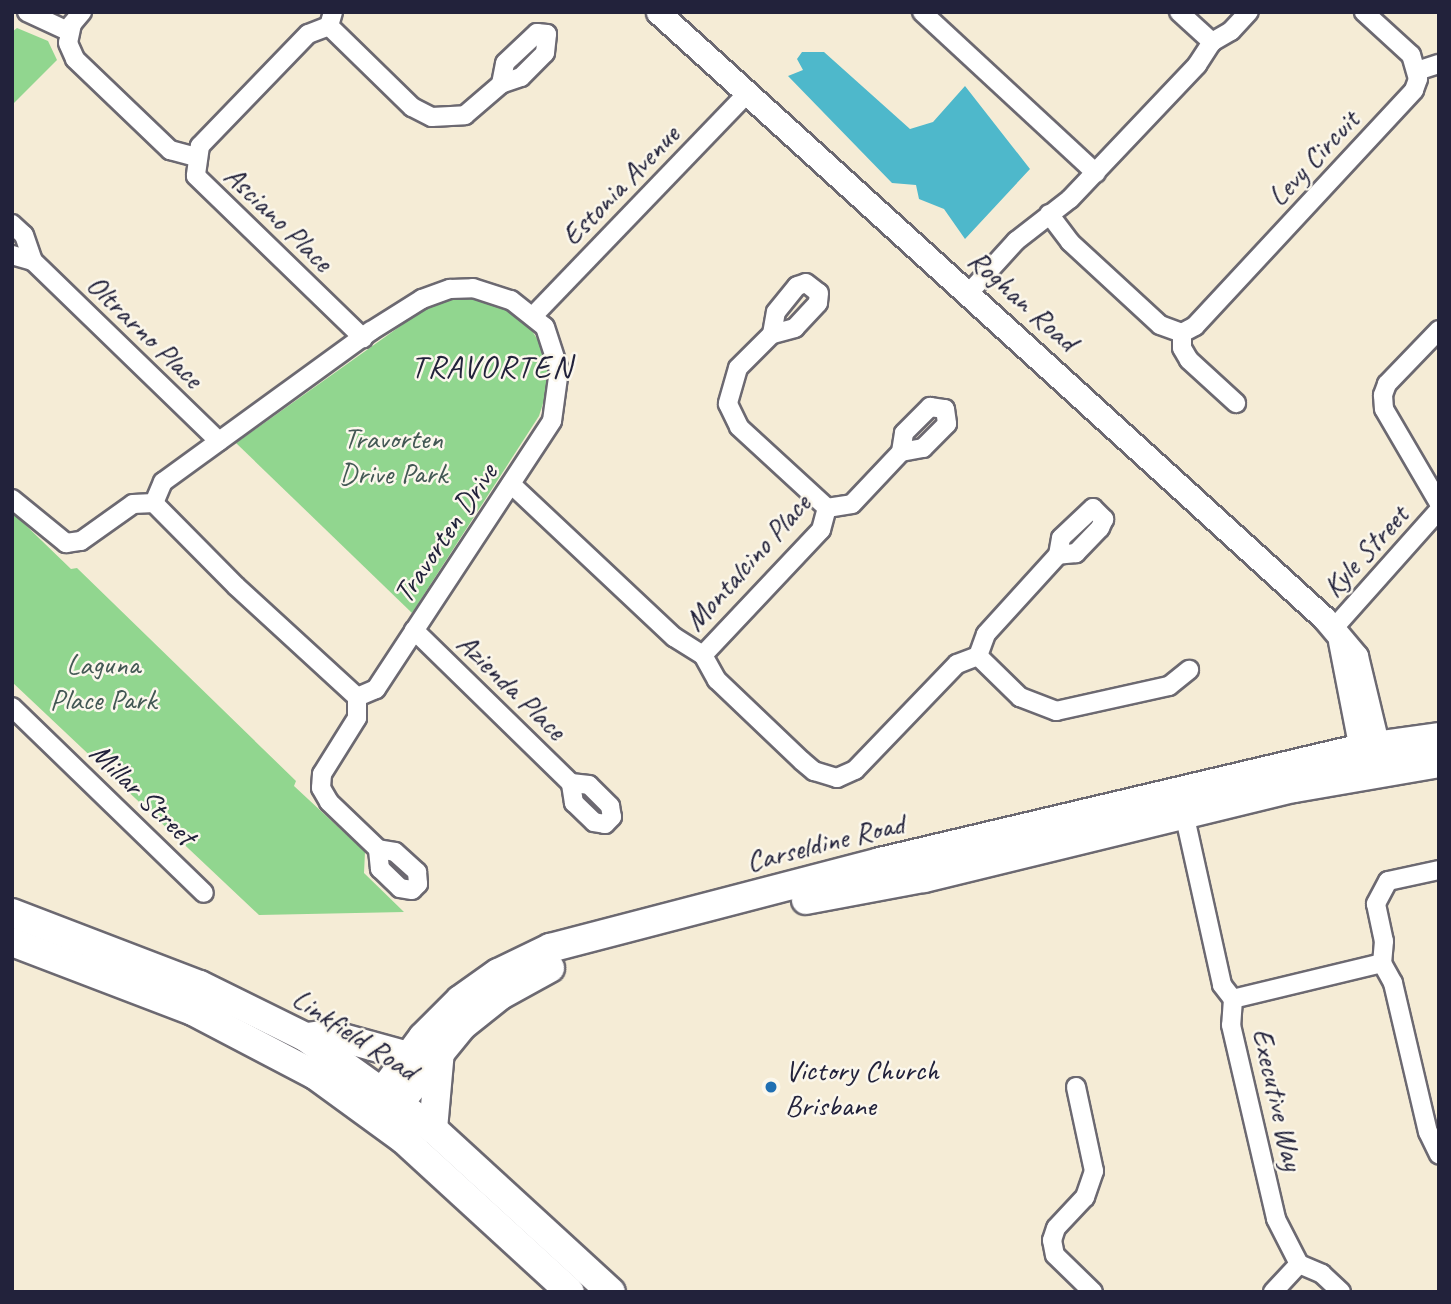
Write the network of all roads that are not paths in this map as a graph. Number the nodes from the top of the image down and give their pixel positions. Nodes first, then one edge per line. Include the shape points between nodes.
1 (27, 12) edge
2 (82, 12) edge
3 (658, 12) edge
4 (922, 12) edge
5 (1180, 12) edge
6 (1249, 12) edge
7 (1364, 12) edge
8 (331, 19) edge
9 (70, 32) junction
10 (1212, 42) junction
11 (1439, 64) edge
12 (1416, 71) junction
13 (501, 84) dead end
14 (747, 94) junction
15 (196, 157) junction
16 (1096, 173) junction
17 (1049, 214) junction
18 (12, 224) edge
19 (12, 255) edge
20 (33, 261) junction
21 (967, 295) junction
22 (533, 316) junction
23 (1439, 330) edge
24 (1182, 333) junction
25 (772, 334) dead end
26 (363, 338) junction
27 (1236, 403) dead end
28 (219, 441) junction
29 (901, 452) dead end
30 (511, 484) junction
31 (12, 499) edge
32 (155, 503) junction
33 (1439, 503) edge
34 (827, 508) junction
35 (1439, 510) edge
36 (1058, 555) dead end
37 (414, 630) junction
38 (1336, 635) junction
39 (703, 655) junction
40 (978, 656) junction
41 (1189, 670) dead end
42 (357, 697) junction
43 (12, 707) edge
44 (1439, 737) edge
45 (1372, 760) junction
46 (1439, 763) edge
47 (571, 783) dead end
48 (1184, 813) junction
49 (378, 849) dead end
50 (1439, 870) edge
51 (204, 893) dead end
52 (12, 913) edge
53 (12, 943) edge
54 (1382, 964) junction
55 (1233, 999) junction
56 (305, 1037) junction
57 (440, 1050) junction
58 (408, 1056) junction
59 (1076, 1087) dead end
60 (383, 1106) junction
61 (433, 1129) junction
62 (1439, 1155) edge
63 (1299, 1264) junction
64 (570, 1292) edge
65 (611, 1292) edge
66 (1093, 1292) edge
67 (1273, 1292) edge
68 (1342, 1292) edge

1 - 9 street
2 - 9 street
3 - 14 street, Roghan Road
4 - 16 street
5 - 10 street
6 - 10 street
7 - 12 street via 1411,55
8 - 13 street via 412,107 432,117 465,115
8 - 15 street, Asciano Place via 308,34 200,146
9 - 15 street via 68,43 75,59 170,150
10 - 16 street via 1198,65
11 - 12 street
12 - 24 street, Levy Circuit via 1414,90 1195,326
14 - 21 street, Roghan Road
14 - 22 street, Estonia Avenue
15 - 26 street, Asciano Place via 196,176
16 - 17 street
17 - 21 street
17 - 24 street via 1070,242 1160,325
18 - 20 street, Oltrarno Place via 24,235
19 - 20 street, Oltrarno Place
20 - 28 street, Oltrarno Place
21 - 38 street, Roghan Road
22 - 26 street, Travorten Drive via 494,291 450,289 422,299
22 - 30 street, Travorten Drive via 545,327 554,347 559,394 552,421
23 - 33 street via 1387,384 1383,395 1384,409
24 - 27 street via 1182,348 1189,360
25 - 34 street via 738,368 728,404 739,427
26 - 28 street, Travorten Drive
28 - 32 street, Travorten Drive via 163,482
29 - 34 street, Montalcino Place via 852,504
30 - 37 street, Travorten Drive
30 - 39 street, Montalcino Place via 674,637
31 - 32 street via 66,544 81,541 133,504
32 - 42 street via 236,586
34 - 39 street, Montalcino Place via 821,530
35 - 38 street, Kyle Street
36 - 40 street via 986,634
37 - 42 street, Travorten Drive via 376,689
37 - 47 street, Azienda Place
38 - 45 street, Roghan Road via 1356,656
39 - 40 street via 718,680 802,761 814,771 837,778 855,771 957,664
40 - 41 street via 1020,697 1056,712 1169,686
42 - 49 street via 357,718 322,774 321,788 329,802
43 - 51 street, Millar Street
44 - 45 main road
45 - 46 main road
45 - 48 main road, Carseldine Road
45 - 58 main road, Carseldine Road via 571,940 479,985 441,1018
48 - 55 street, Executive Way via 1222,985
48 - 57 main road, Carseldine Road via 573,959 501,995
50 - 54 street via 1401,875 1380,891 1376,904 1384,941
52 - 56 main road, Linkfield Road via 200,985
53 - 60 main road, Linkfield Road via 227,1027
54 - 55 street
54 - 62 street via 1393,983 1427,1132
55 - 63 street, Executive Way via 1231,1025 1276,1219
56 - 58 main road via 328,1034
56 - 60 main road, Linkfield Road
57 - 60 main road, Carseldine Road
57 - 61 main road
58 - 60 main road, Carseldine Road
59 - 66 street via 1094,1171 1085,1197 1056,1228 1052,1240 1055,1255
60 - 61 main road, Linkfield Road
60 - 64 main road, Linkfield Road
61 - 65 main road, Linkfield Road
63 - 67 street
63 - 68 street via 1322,1274

